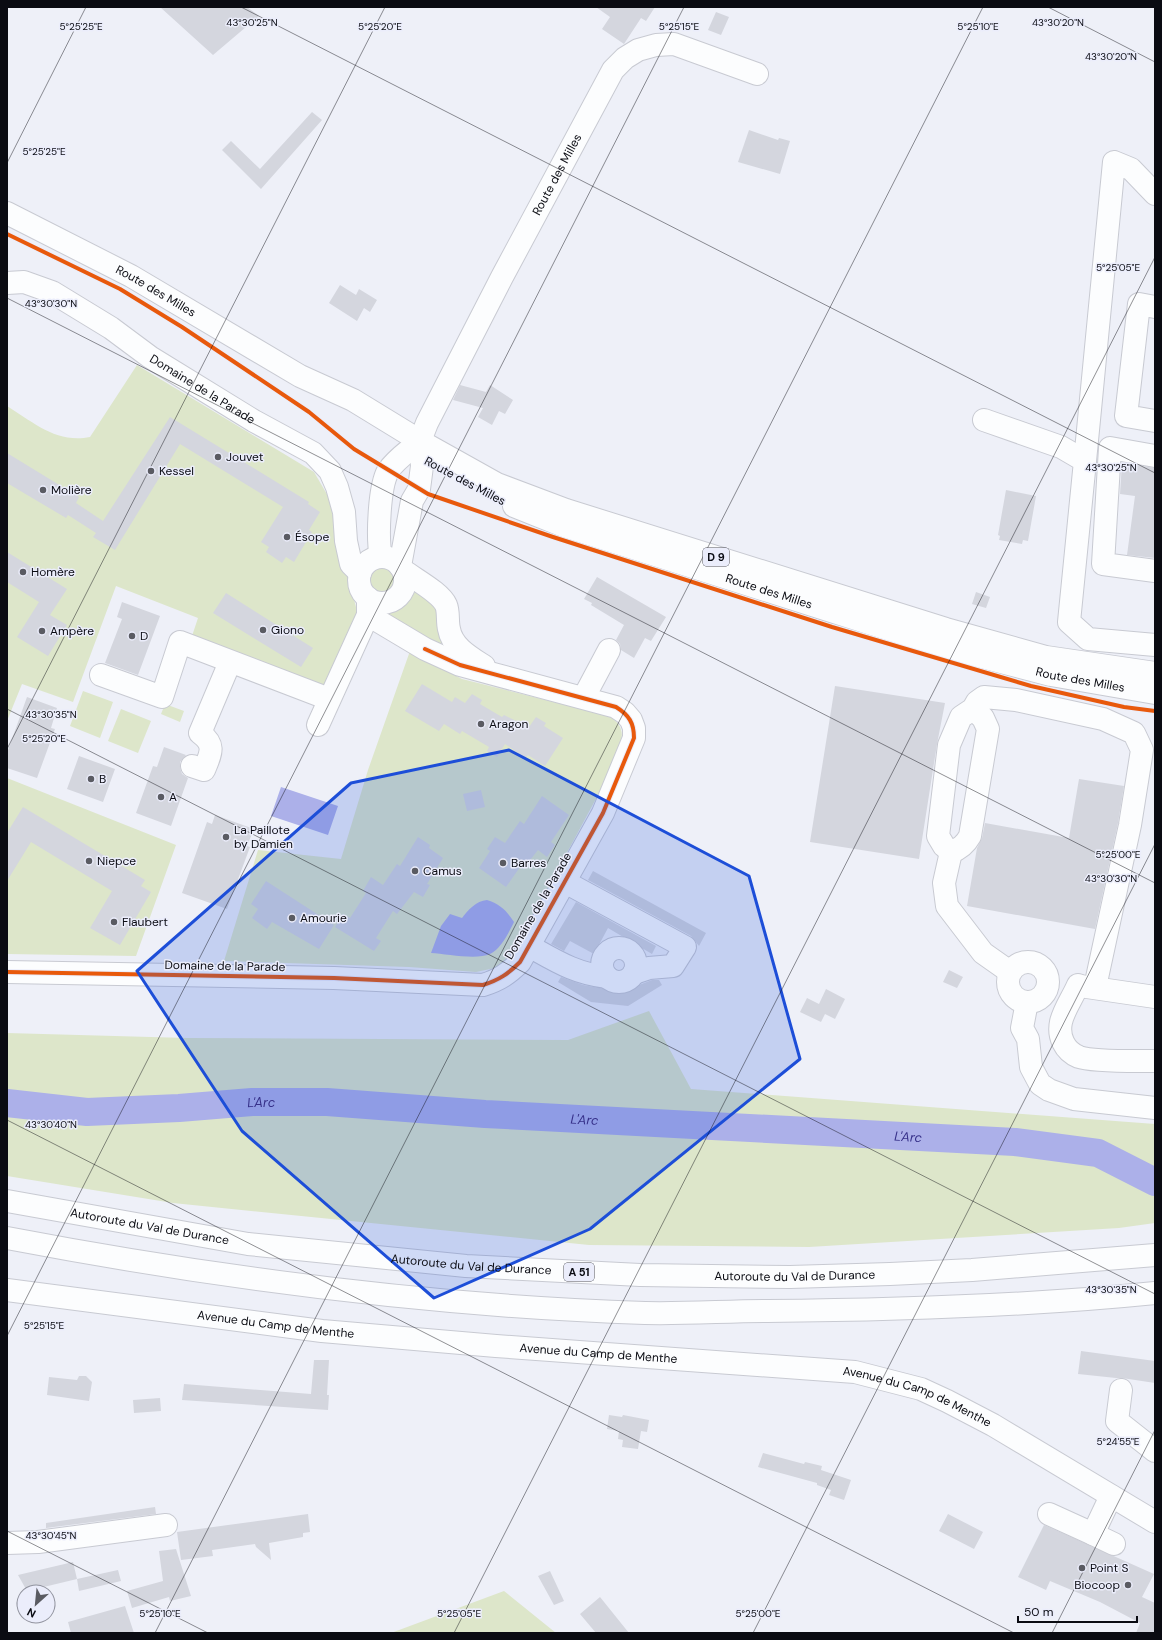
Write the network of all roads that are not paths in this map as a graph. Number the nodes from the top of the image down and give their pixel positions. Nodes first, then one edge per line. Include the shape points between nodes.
1 (757, 74) dead end
2 (1155, 194) edge
3 (7, 213) edge
4 (7, 283) edge
5 (1155, 307) edge
6 (984, 420) dead end
7 (1155, 421) edge
8 (416, 450) junction
9 (1155, 456) edge
10 (1085, 461) junction
11 (384, 565) junction
12 (1155, 571) edge
13 (368, 606) junction
14 (1155, 645) edge
15 (609, 650) dead end
16 (230, 662) junction
17 (1155, 673) edge
18 (101, 675) dead end
19 (500, 676) junction
20 (1155, 693) edge
21 (584, 697) junction
22 (329, 698) junction
23 (973, 709) junction
24 (318, 725) dead end
25 (192, 766) dead end
26 (951, 852) junction
27 (565, 882) junction
28 (529, 946) junction
29 (1037, 963) junction
30 (7, 972) edge
31 (634, 972) junction
32 (1010, 972) junction
33 (607, 977) junction
34 (1080, 986) junction
35 (1155, 997) edge
36 (1035, 999) junction
37 (1155, 1062) edge
38 (1155, 1108) edge
39 (7, 1201) edge
40 (7, 1238) edge
41 (1155, 1255) edge
42 (7, 1290) edge
43 (1155, 1293) edge
44 (1121, 1390) dead end
45 (1155, 1451) edge
46 (1111, 1496) junction
47 (1049, 1514) dead end
48 (1155, 1522) edge
49 (166, 1525) dead end
50 (1093, 1534) junction
51 (7, 1544) edge
52 (1114, 1544) dead end

1 - 8 main road, Route des Milles via 674,44 638,50 613,70 485,310 427,423
2 - 10 main road via 1131,169 1114,162
3 - 8 main road, Route des Milles / D 9 via 131,276 300,376 353,400
4 - 11 main road, Domaine de la Parade via 24,282 52,292 111,328 155,360 254,421 312,453 330,471 337,487 344,512 346,541
5 - 7 main road via 1139,304 1126,416
6 - 10 main road via 1061,447
8 - 11 main road via 422,466 419,489
8 - 11 main road via 388,471 381,494 379,548
8 - 17 main road, Route des Milles / D 9 via 574,513 946,629 1046,657
8 - 20 main road, Route des Milles / D 9 via 506,503 564,526 947,648 1051,675
9 - 12 main road via 1110,448 1103,564
10 - 14 main road via 1069,622 1088,639
11 - 13 main road via 360,587
11 - 13 main road via 404,585 396,598
11 - 19 main road, Domaine de la Parade via 438,595 446,605 449,630 466,656
13 - 19 main road, Domaine de la Parade via 425,649 460,666
13 - 22 main road
15 - 21 main road
16 - 18 main road via 180,642 162,697
16 - 22 main road
16 - 25 main road via 200,733 211,746 208,761 204,770
19 - 21 main road, Domaine de la Parade
21 - 27 main road, Domaine de la Parade via 616,707 625,713 634,728 634,738 603,813
22 - 24 main road
23 - 26 main road via 961,717 949,745 938,836
23 - 26 main road via 983,718 988,729 970,836 958,850
23 - 34 main road via 984,697 1016,700 1104,719 1134,733 1142,750 1130,825
26 - 32 main road via 944,884 947,906 983,953
27 - 28 main road, Domaine de la Parade
27 - 31 main road via 685,948 673,966
28 - 30 main road, Domaine de la Parade via 520,962 510,972 499,980 483,985 334,978
28 - 33 main road via 560,964 587,975
29 - 32 main road via 1024,962
29 - 34 main road
29 - 36 main road via 1044,969 1048,981 1047,990
31 - 33 main road via 631,977 622,981
31 - 33 main road via 633,956 624,949 613,949 602,961
32 - 36 main road via 1008,982 1016,999
34 - 35 main road
34 - 36 main road
34 - 37 main road via 1062,1020 1060,1032 1067,1048 1085,1058
36 - 38 main road via 1022,1028 1028,1039 1031,1067 1040,1084 1074,1099
39 - 41 main road, Autoroute du Val de Durance / A 51 via 248,1244 466,1266 640,1275 790,1277 890,1274
40 - 43 main road via 122,1260 276,1282 467,1303 648,1313 927,1309 1084,1300
42 - 46 main road, Avenue du Camp de Menthe via 322,1331 855,1372 921,1389 947,1401
44 - 45 main road via 1117,1421
46 - 48 main road, Avenue du Camp de Menthe
46 - 50 main road
47 - 50 main road
49 - 51 main road
50 - 52 main road

